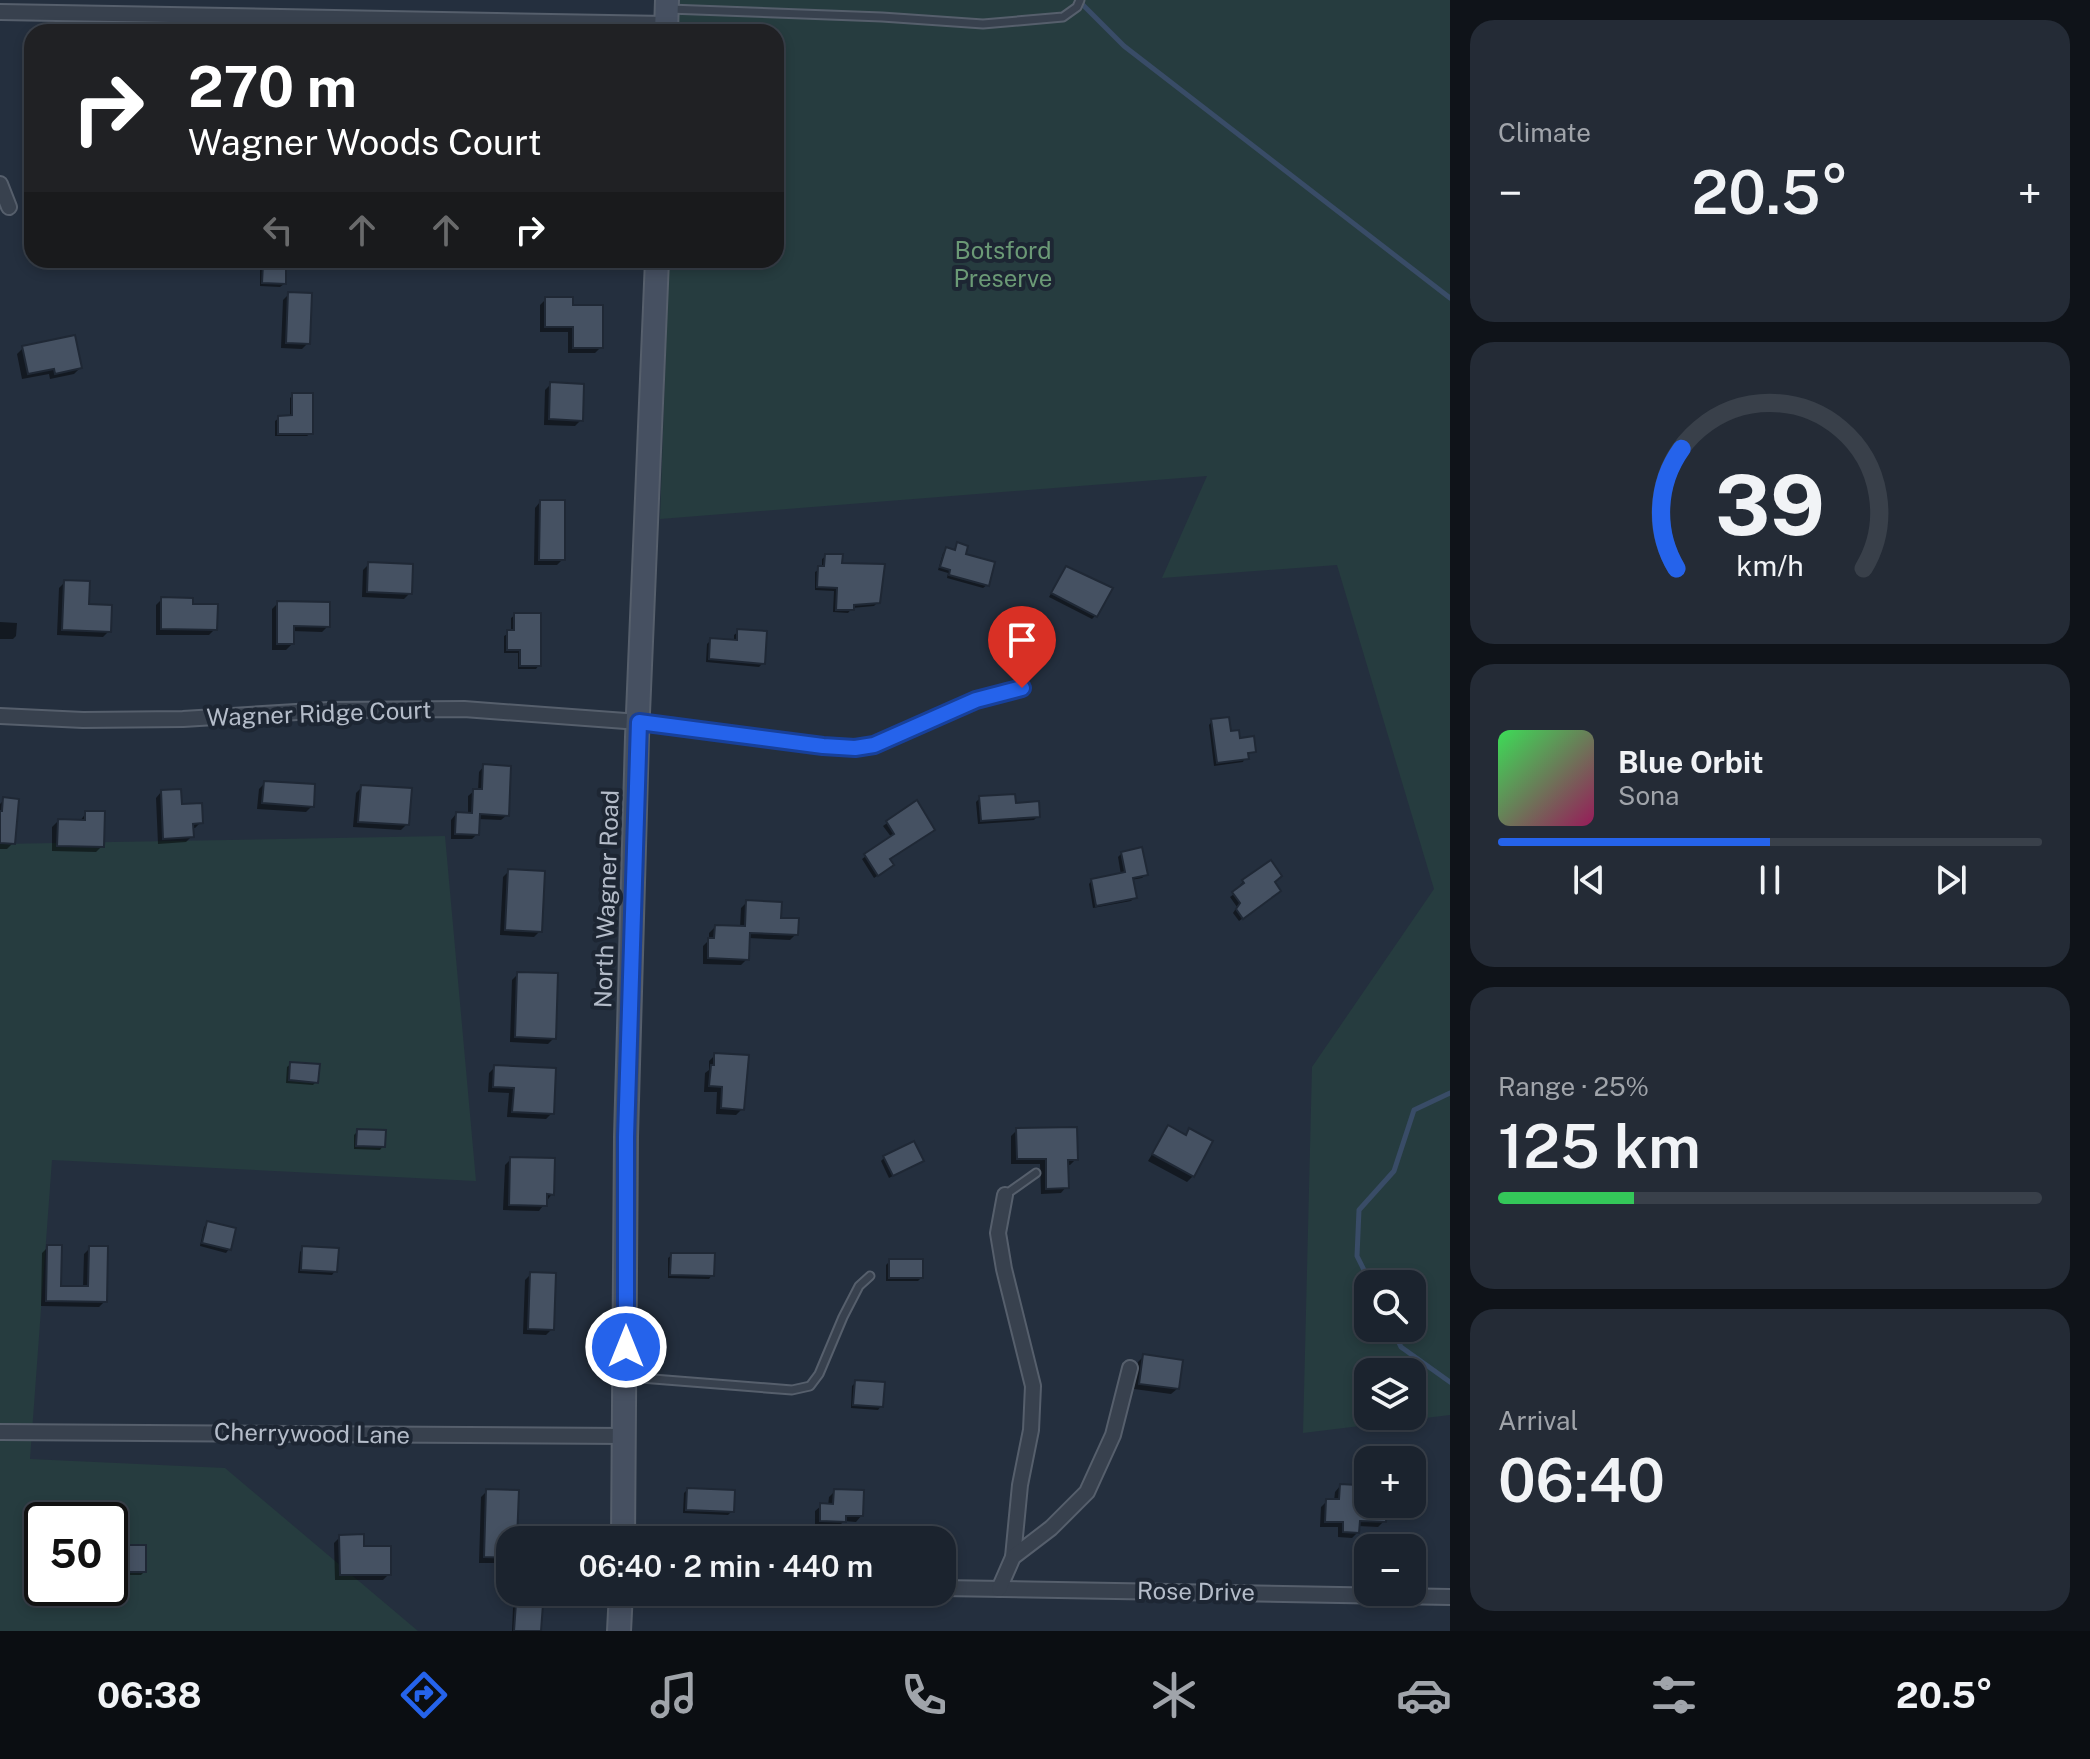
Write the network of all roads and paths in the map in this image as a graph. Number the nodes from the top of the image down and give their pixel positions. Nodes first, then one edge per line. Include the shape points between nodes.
1 (1080, 0) edge
2 (0, 12) edge
3 (667, 16) edge
4 (0, 184) edge
5 (9, 207) dead end
6 (657, 268) edge
7 (1022, 688) dead end
8 (0, 716) edge
9 (639, 722) junction
10 (1036, 1173) dead end
11 (1005, 1195) joint
12 (870, 1276) dead end
13 (1130, 1368) dead end
14 (626, 1377) junction
15 (0, 1432) edge
16 (625, 1436) junction
17 (623, 1526) edge
18 (1013, 1557) junction
19 (956, 1588) edge
20 (999, 1589) junction
21 (1450, 1597) edge
22 (620, 1606) edge
23 (619, 1631) edge

1 - 3 lane via 1063,17 983,24 868,16
2 - 3 street via 596,24
4 - 5 street
6 - 9 main road, North Wagner Road
7 - 9 street, Wagner Ridge Court via 976,700 874,745 855,748
8 - 9 street, Wagner Ridge Court via 183,719 464,709
9 - 14 main road, North Wagner Road via 626,1137
10 - 11 lane
11 - 18 street via 998,1233 1033,1386
12 - 14 lane via 859,1286 810,1386 792,1390
13 - 18 street via 1113,1435 1087,1492
14 - 16 main road, North Wagner Road
15 - 16 street, Cherrywood Lane
16 - 17 main road, North Wagner Road
18 - 20 street
19 - 20 street, Rose Drive
20 - 21 street, Rose Drive
22 - 23 main road

